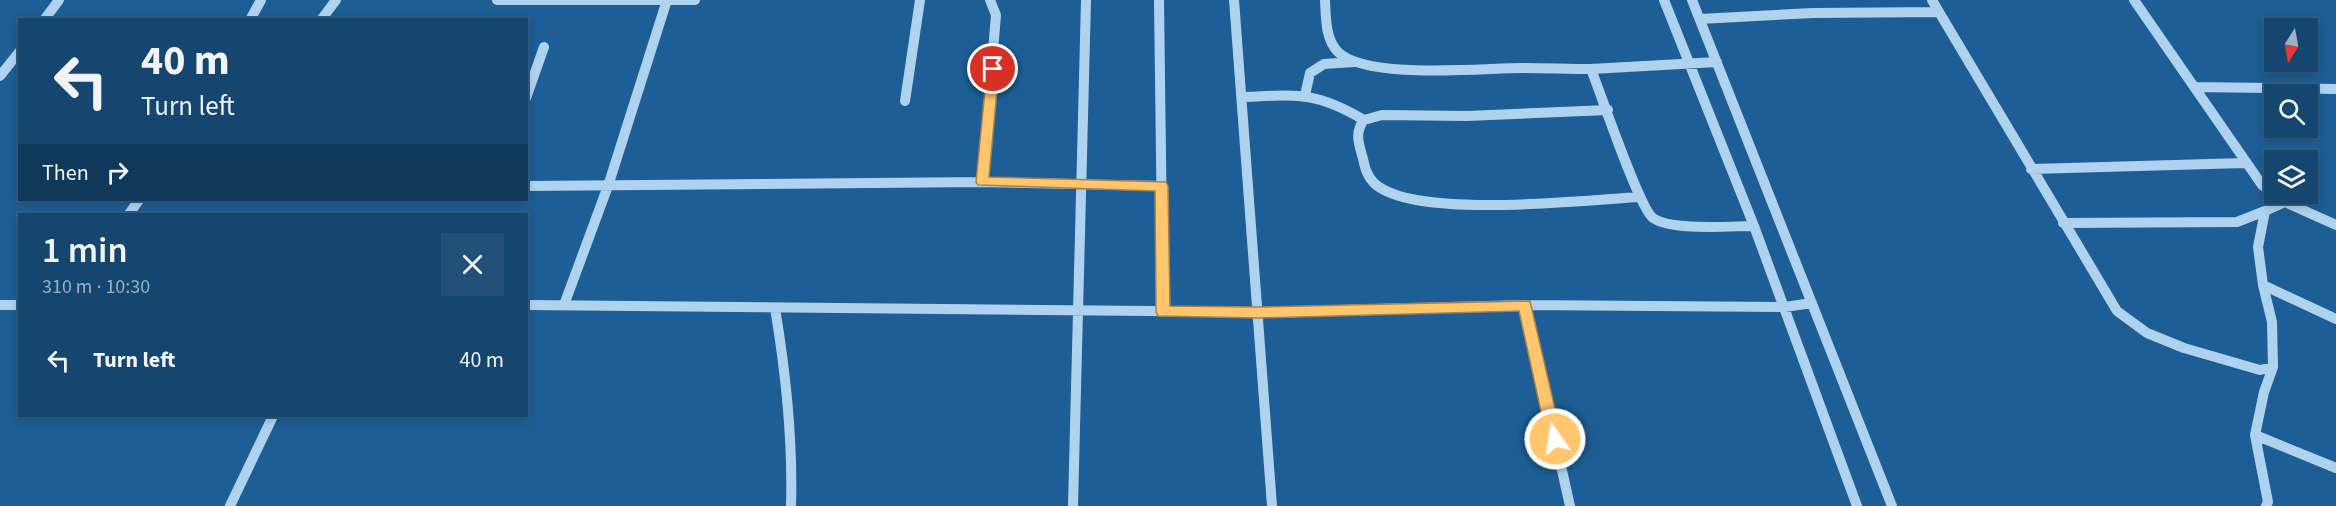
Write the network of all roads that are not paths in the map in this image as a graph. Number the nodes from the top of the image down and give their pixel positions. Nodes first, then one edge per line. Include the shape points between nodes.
1 (59, 0) edge
2 (261, 0) edge
3 (336, 0) edge
4 (497, 0) edge
5 (667, 0) edge
6 (695, 0) edge
7 (920, 0) edge
8 (990, 0) edge
9 (1086, 0) edge
10 (1159, 0) edge
11 (1234, 0) edge
12 (1324, 0) edge
13 (1664, 0) edge
14 (1692, 0) edge
15 (1932, 0) edge
16 (2134, 0) edge
17 (1939, 12) junction
18 (46, 18) edge
19 (251, 18) edge
20 (322, 18) edge
21 (1700, 19) junction
22 (544, 47) dead end
23 (18, 54) edge
24 (1358, 62) junction
25 (1717, 62) junction
26 (1690, 63) junction
27 (1591, 69) junction
28 (0, 76) edge
29 (2194, 87) junction
30 (2336, 89) edge
31 (528, 92) edge
32 (1305, 95) junction
33 (1242, 97) junction
34 (905, 101) dead end
35 (1608, 110) junction
36 (1364, 120) junction
37 (2245, 163) junction
38 (2031, 169) junction
39 (982, 182) junction
40 (1081, 184) junction
41 (528, 186) edge
42 (608, 186) junction
43 (1161, 186) junction
44 (2264, 186) edge
45 (1639, 197) junction
46 (2281, 204) edge
47 (2289, 204) edge
48 (2265, 211) junction
49 (2063, 223) junction
50 (2336, 225) edge
51 (1754, 226) junction
52 (2263, 285) junction
53 (1812, 303) junction
54 (0, 305) edge
55 (18, 305) edge
56 (528, 305) edge
57 (564, 305) junction
58 (1525, 305) junction
59 (1785, 307) junction
60 (775, 308) junction
61 (1079, 309) junction
62 (1163, 312) junction
63 (1258, 312) junction
64 (2336, 319) edge
65 (2273, 367) junction
66 (273, 417) edge
67 (2255, 435) junction
68 (2336, 468) edge
69 (230, 506) edge
70 (791, 506) edge
71 (1073, 506) edge
72 (1272, 506) edge
73 (1570, 506) edge
74 (1857, 506) edge
75 (1892, 506) edge
76 (2266, 506) edge

1 - 18 street
2 - 19 street
3 - 20 street
4 - 5 street
5 - 6 street
5 - 42 street
7 - 34 street
8 - 39 street via 996,15
9 - 40 street
10 - 43 street
11 - 33 street
12 - 24 street via 1327,28 1334,46 1342,55
13 - 26 street
14 - 21 street
15 - 17 street
16 - 29 street
17 - 21 street
17 - 38 street
21 - 25 street
22 - 31 street
23 - 28 street
24 - 27 street via 1461,70
24 - 32 street via 1324,64 1310,73
25 - 26 street
25 - 53 street
26 - 27 street
26 - 51 street
27 - 35 street
29 - 30 street
29 - 37 street
32 - 33 street
32 - 36 street via 1337,104
33 - 63 street
35 - 36 street via 1382,116
35 - 45 street
36 - 45 street via 1357,136 1366,172 1374,184 1399,196 1478,206
37 - 38 street
37 - 44 street
38 - 49 street
39 - 40 street
39 - 42 street
40 - 43 street
40 - 61 street
41 - 42 street
42 - 57 street
43 - 62 street
45 - 51 street via 1653,218 1665,223
46 - 48 street
47 - 50 street
48 - 49 street via 2237,222
48 - 52 street via 2258,247
49 - 65 street via 2107,298 2137,329 2260,370
51 - 59 street
52 - 64 street
52 - 65 street via 2272,322
53 - 59 street
53 - 75 street
54 - 55 street
56 - 57 street
57 - 60 street
58 - 59 street
58 - 63 street
58 - 73 street
59 - 74 street
60 - 61 street
60 - 70 street via 789,405
61 - 62 street
61 - 71 street
62 - 63 street
63 - 72 street
65 - 67 street
66 - 69 street
67 - 68 street
67 - 76 street

